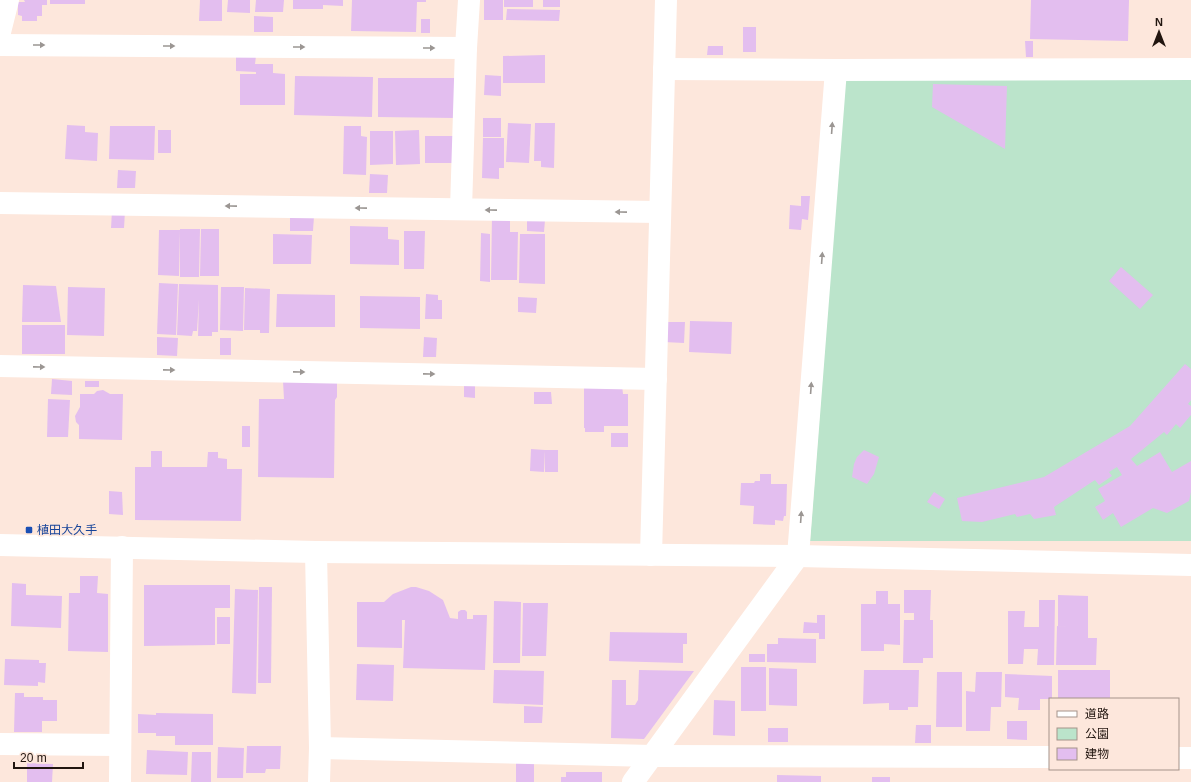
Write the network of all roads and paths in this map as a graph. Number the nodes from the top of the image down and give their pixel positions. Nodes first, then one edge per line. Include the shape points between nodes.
1 (8, 0) edge
2 (469, 0) edge
3 (666, 0) edge
4 (0, 32) edge
5 (0, 45) edge
6 (466, 48) junction
7 (664, 69) junction
8 (1191, 69) edge
9 (836, 70) junction
10 (0, 203) edge
11 (461, 210) junction
12 (660, 212) junction
13 (0, 366) edge
14 (656, 379) junction
15 (0, 545) edge
16 (122, 547) junction
17 (316, 552) junction
18 (651, 555) junction
19 (798, 556) junction
20 (1191, 565) edge
21 (0, 744) edge
22 (120, 745) junction
23 (320, 748) junction
24 (652, 756) junction
25 (1049, 757) edge
26 (1179, 758) edge
27 (1191, 758) edge
28 (120, 782) edge
29 (319, 782) edge
30 (633, 782) edge

1 - 4 street
2 - 6 street
3 - 7 street
5 -> 6 street
6 - 11 street
7 - 9 street
7 - 12 street
8 - 9 street
19 -> 9 street
11 -> 10 street
12 -> 11 street
12 - 14 street
13 -> 14 street
14 - 18 street
15 - 16 street
16 - 17 street
16 - 22 street
17 - 18 street
17 - 23 street
18 - 19 street
19 - 20 street
19 - 24 street
21 - 22 street
22 - 28 street
23 - 24 street
23 - 29 street
24 - 25 street
24 - 30 street
26 - 27 street

